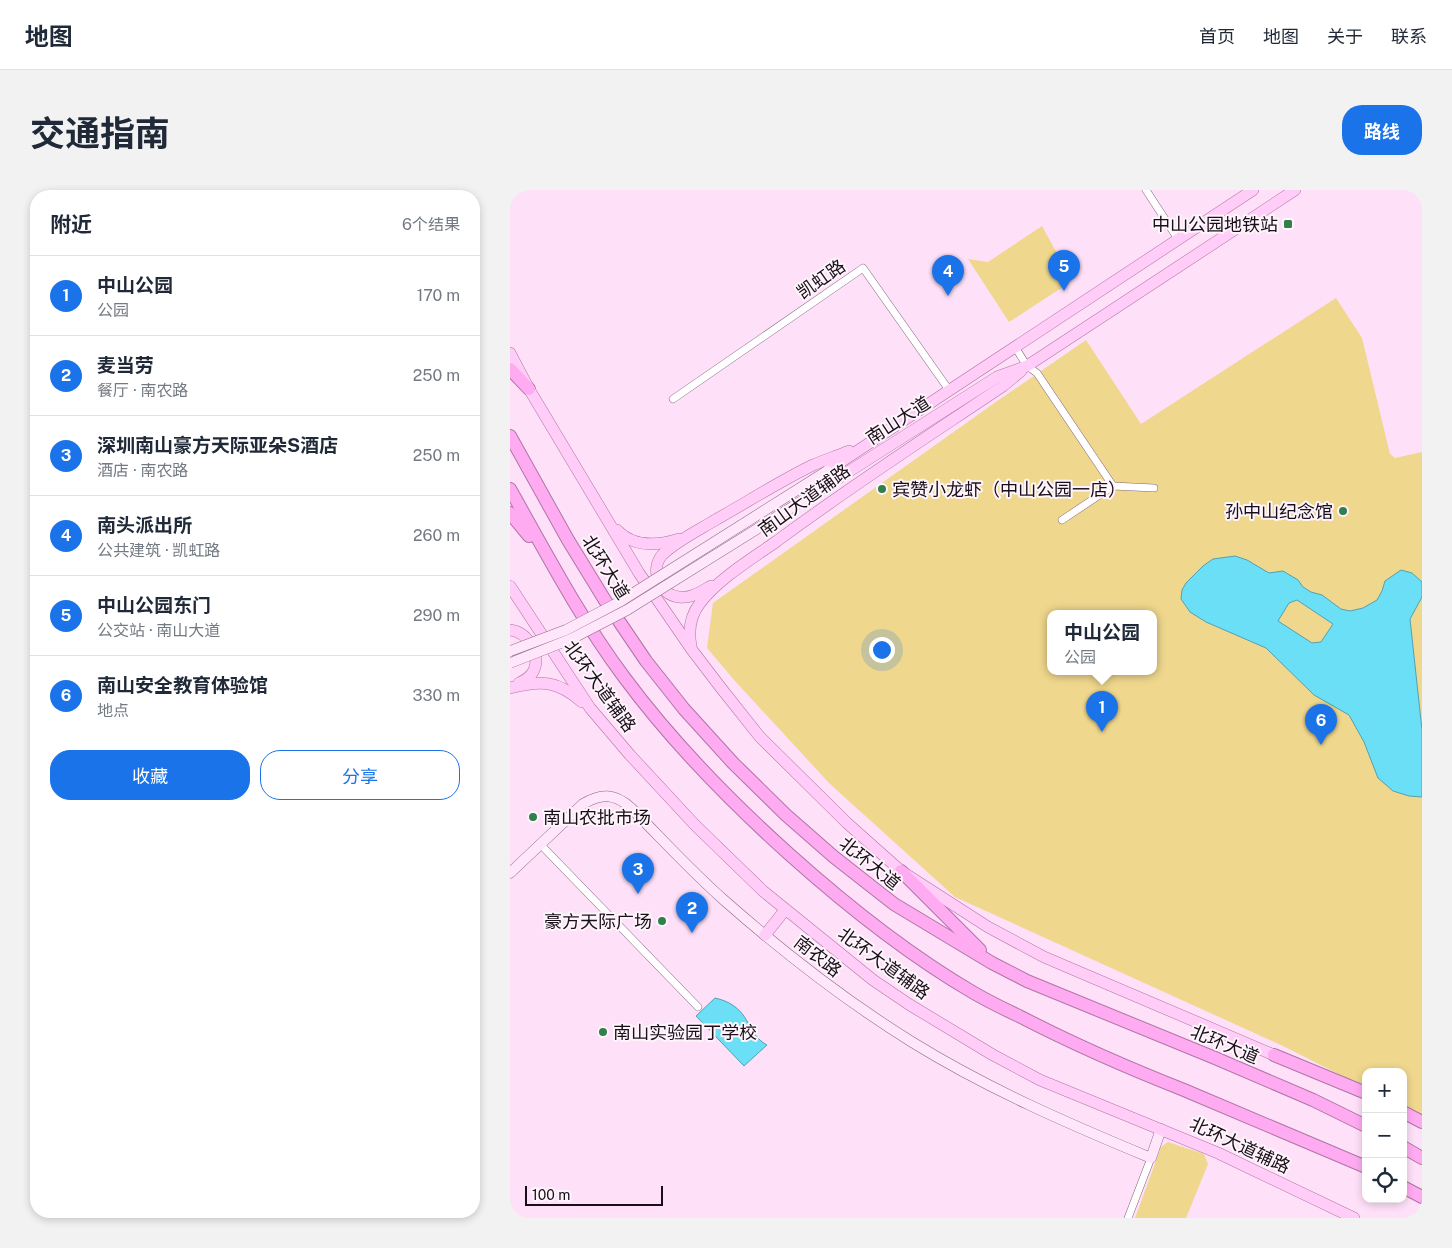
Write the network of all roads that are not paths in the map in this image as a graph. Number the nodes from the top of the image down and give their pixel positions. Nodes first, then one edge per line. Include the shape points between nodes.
1 (1146, 190) edge
2 (1253, 190) edge
3 (1295, 190) edge
4 (1178, 239) junction
5 (1015, 347) junction
6 (510, 353) edge
7 (1027, 366) junction
8 (510, 369) edge
9 (529, 389) junction
10 (949, 390) junction
11 (673, 399) dead end
12 (510, 436) edge
13 (872, 442) junction
14 (879, 452) junction
15 (827, 471) joint
16 (834, 481) joint
17 (1113, 486) junction
18 (1154, 488) dead end
19 (510, 489) edge
20 (510, 513) edge
21 (605, 517) junction
22 (1062, 520) dead end
23 (690, 535) junction
24 (548, 558) junction
25 (726, 578) junction
26 (510, 586) edge
27 (510, 630) edge
28 (692, 650) junction
29 (510, 651) edge
30 (510, 663) edge
31 (510, 687) edge
32 (590, 708) junction
33 (540, 844) junction
34 (901, 871) junction
35 (510, 872) edge
36 (785, 910) junction
37 (764, 935) junction
38 (992, 963) junction
39 (698, 1007) dead end
40 (1274, 1055) joint
41 (1362, 1091) edge
42 (1405, 1113) edge
43 (1422, 1122) edge
44 (1362, 1124) edge
45 (1161, 1129) junction
46 (1407, 1149) edge
47 (1150, 1158) junction
48 (1422, 1158) edge
49 (1362, 1165) edge
50 (1407, 1189) edge
51 (1422, 1197) edge
52 (1128, 1218) edge
53 (1354, 1218) edge

1 - 4 street
2 - 4 main road, 南山大道
3 - 7 main road, 南山大道
4 - 5 main road, 南山大道
5 - 7 street
5 - 10 main road, 南山大道
6 - 9 main road
7 - 14 main road, 南山大道 via 997,377
7 - 17 street via 1037,373
7 - 25 main road, 南山大道辅路 via 1003,386 866,476
8 - 9 highway
9 - 21 main road
10 - 11 street, 凯虹路 via 863,268
10 - 13 main road, 南山大道
12 - 38 highway, 北环大道 via 568,540 636,646 684,709 733,763 786,815 894,904
13 - 14 main road
13 - 15 main road, 南山大道
13 - 23 main road, 南山大道辅路 via 813,465
14 - 16 main road, 南山大道
15 - 29 street, 南山大道, bridge via 621,601 566,630
16 - 30 street, 南山大道, bridge via 627,610 571,640
17 - 18 street
17 - 22 street
19 - 24 highway
20 - 24 highway
21 - 23 main road via 621,535 645,544
21 - 28 main road
23 - 25 main road via 669,549 657,563 656,578 666,591 679,597 692,596
24 - 49 highway via 623,676 663,726 714,783 768,835 874,927 975,994 1041,1028 1107,1059
25 - 28 main road via 707,594 691,619
26 - 32 main road, 北环大道辅路
27 - 31 main road via 528,640 536,659 531,674
28 - 34 main road via 760,737 847,824
31 - 32 main road via 529,683 559,686
32 - 36 main road, 北环大道辅路 via 694,825
33 - 35 street, 南农路
33 - 37 street, 南农路 via 583,804 598,797 615,797 631,808 688,866
33 - 39 street
34 - 38 highway
34 - 40 main road via 988,927 1044,957
36 - 37 main road
36 - 45 main road, 北环大道辅路 via 873,980 993,1055 1040,1080
37 - 47 street, 南农路 via 874,1017 944,1060 1045,1113
38 - 44 highway, 北环大道
40 - 41 highway
42 - 43 highway
45 - 47 street
45 - 53 main road, 北环大道辅路
46 - 48 highway
47 - 52 street
50 - 51 highway

